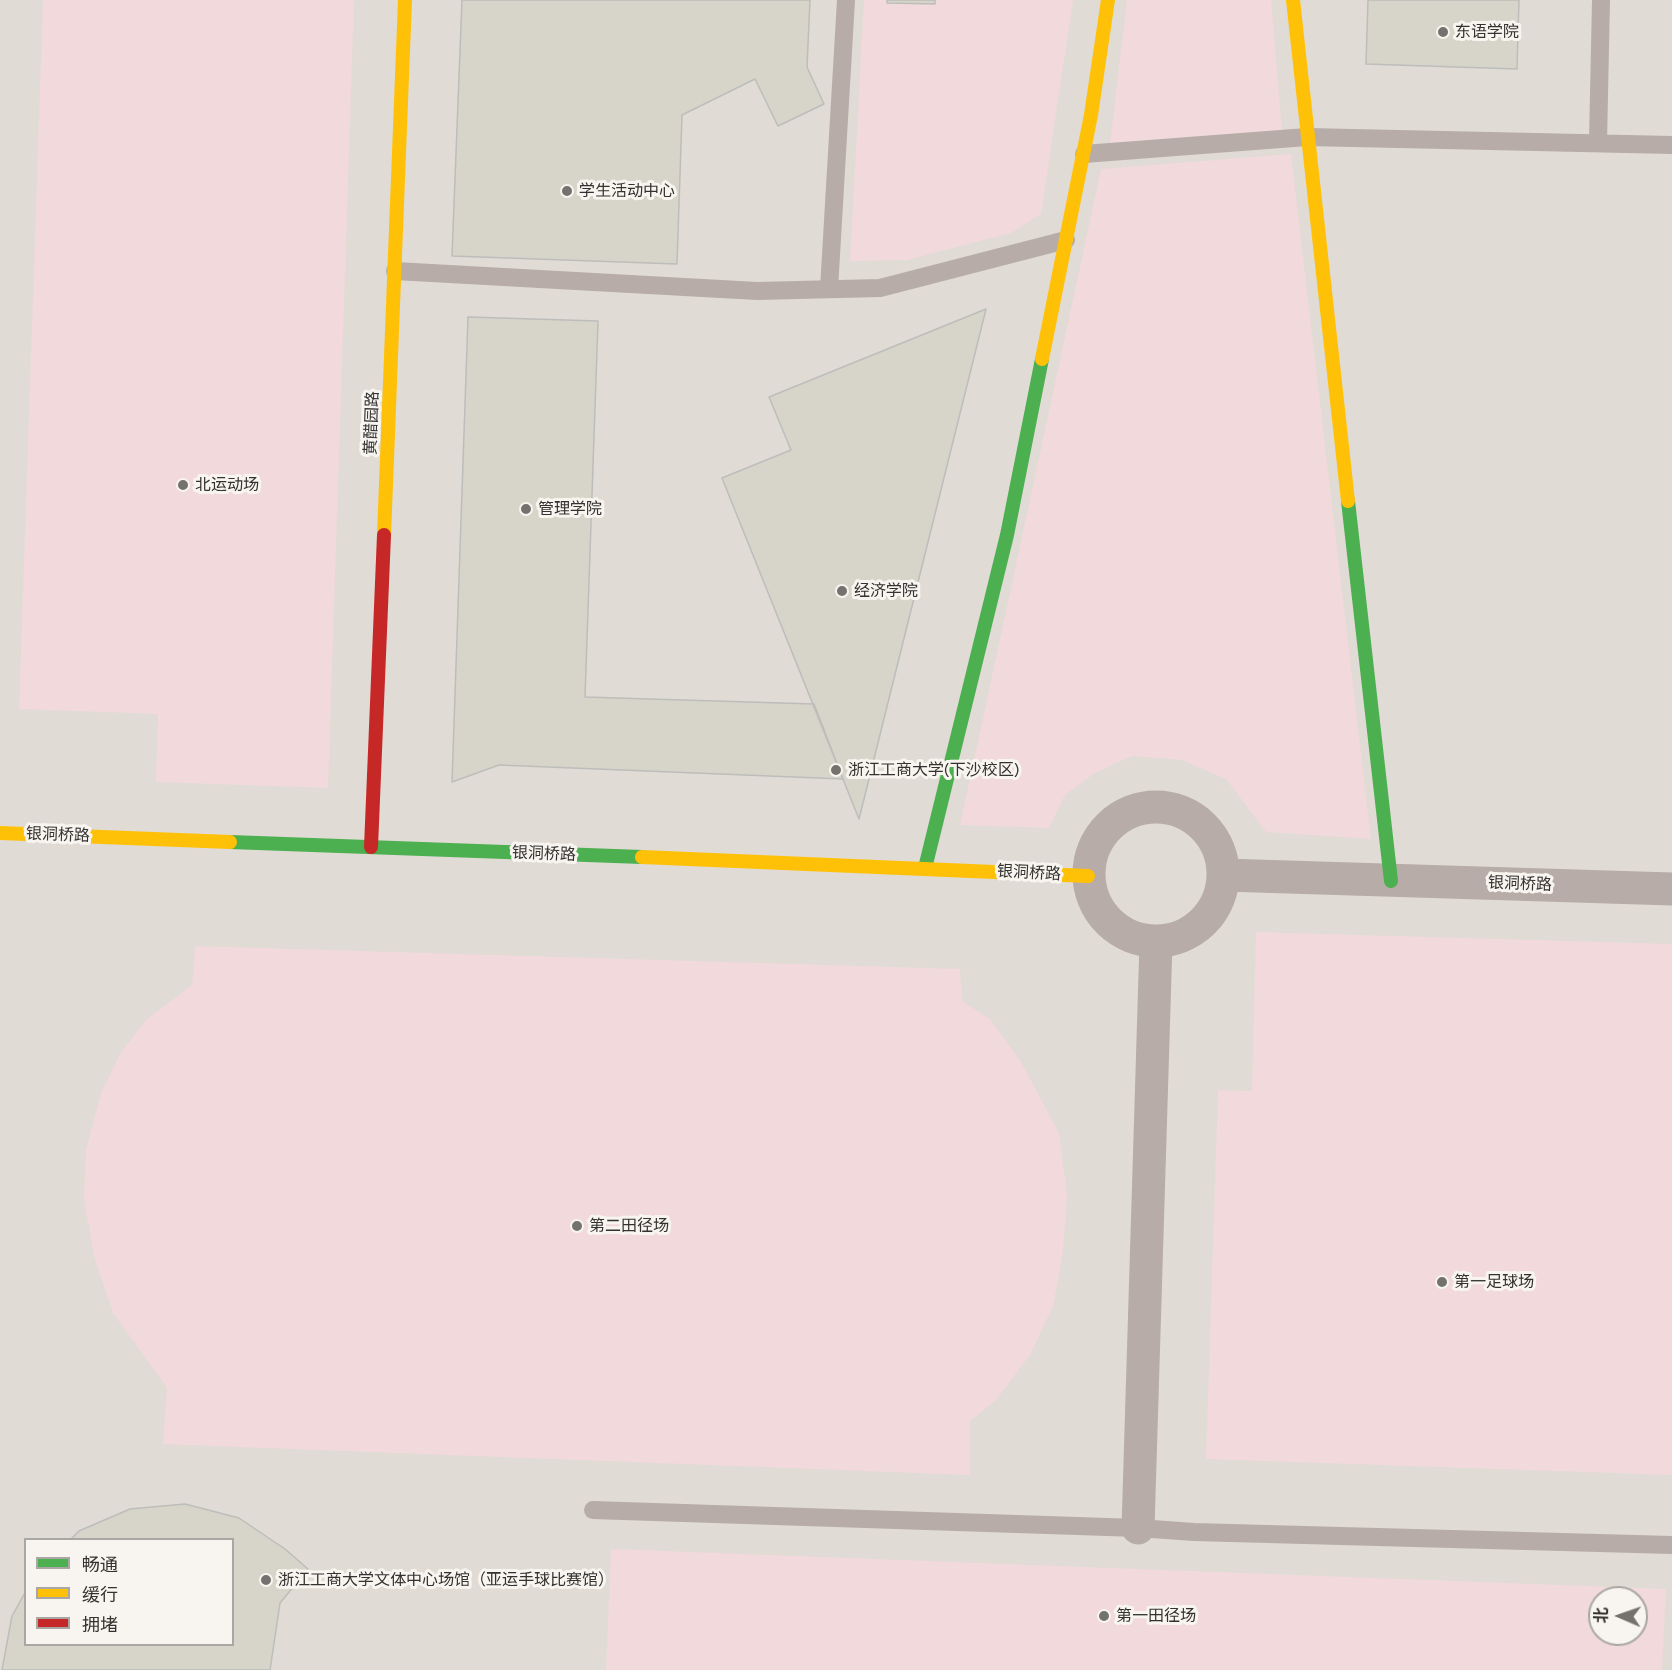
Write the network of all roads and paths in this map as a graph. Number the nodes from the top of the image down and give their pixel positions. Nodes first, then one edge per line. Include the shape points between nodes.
1 (405, 0) edge
2 (846, 0) edge
3 (1108, 0) edge
4 (1293, 0) edge
5 (1601, 0) edge
6 (1307, 137) junction
7 (1598, 142) junction
8 (1672, 145) edge
9 (1084, 154) junction
10 (1066, 240) junction
11 (395, 271) junction
12 (829, 289) junction
13 (0, 833) edge
14 (371, 847) junction
15 (925, 868) junction
16 (1224, 875) junction
17 (1088, 876) junction
18 (1391, 880) junction
19 (1672, 889) edge
20 (1156, 942) junction
21 (593, 1510) dead end
22 (1138, 1528) junction
23 (1672, 1545) edge

1 - 11 street, 黄醋园路
2 - 12 lane
3 - 9 street
4 - 6 street
5 - 7 lane
6 - 7 lane
6 - 9 lane
6 - 18 street
7 - 8 lane
9 - 10 street
10 - 12 lane via 880,288
10 - 15 street via 1007,535
11 - 12 lane via 757,291
11 - 14 street, 黄醋园路
13 - 14 street, 银洞桥路
14 - 15 street, 银洞桥路
15 - 17 street, 银洞桥路
16 - 17 street via 1220,852 1208,830 1190,814 1167,806 1143,807 1121,815 1103,831 1091,852
16 - 18 street, 银洞桥路
16 - 20 street via 1218,901 1203,922 1182,937
17 - 20 street via 1094,902 1109,923 1131,937
18 - 19 street, 银洞桥路
20 - 22 street
21 - 22 lane
22 - 23 lane

